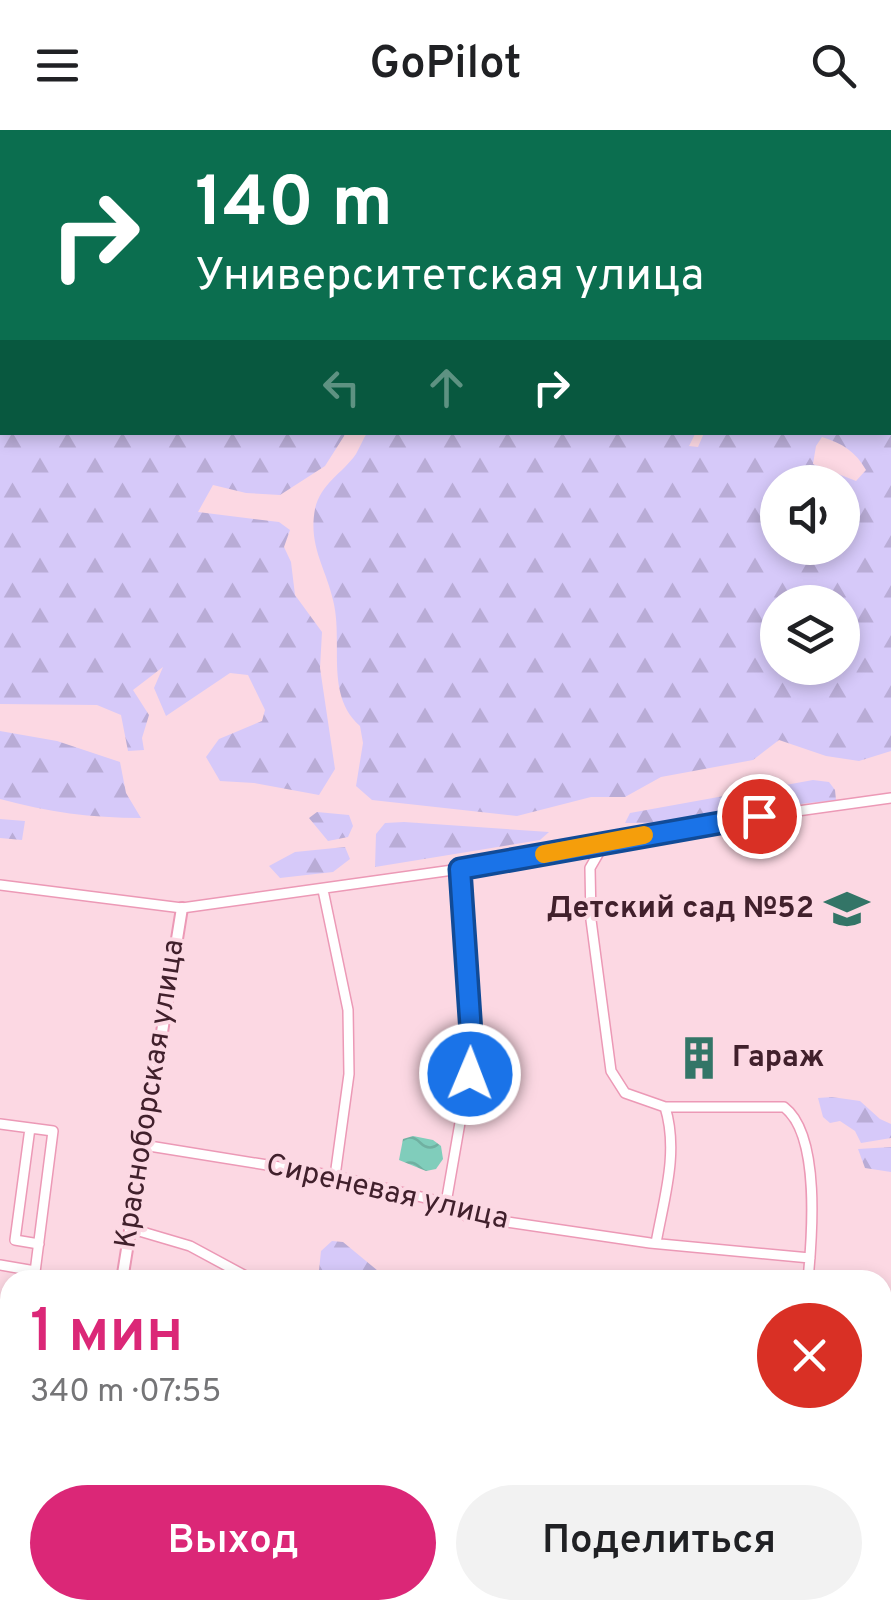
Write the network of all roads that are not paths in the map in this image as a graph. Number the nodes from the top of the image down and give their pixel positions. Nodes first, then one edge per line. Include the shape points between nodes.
1 (891, 798) edge
2 (605, 842) junction
3 (460, 869) junction
4 (0, 885) edge
5 (322, 890) junction
6 (182, 908) junction
7 (665, 1107) junction
8 (0, 1124) edge
9 (30, 1128) junction
10 (144, 1146) junction
11 (335, 1176) junction
12 (446, 1203) junction
13 (130, 1228) junction
14 (656, 1243) junction
15 (39, 1244) junction
16 (810, 1258) junction
17 (36, 1270) edge
18 (124, 1270) edge
19 (233, 1270) edge
20 (809, 1270) edge

1 - 2 street
2 - 3 street
2 - 7 street via 590,868 590,920 611,1071 625,1093
3 - 5 street
3 - 12 street via 472,1048
4 - 6 street
5 - 6 street
5 - 11 street via 348,1010 349,1074
6 - 10 street, Красноборская улица
7 - 14 street via 672,1154
7 - 16 street via 789,1110 802,1132 809,1170
8 - 9 street
9 - 15 street via 54,1132
9 - 15 street via 15,1240
10 - 11 street, Сиреневая улица
10 - 13 street, Красноборская улица
11 - 12 street, Сиреневая улица
12 - 14 street, Сиреневая улица via 466,1216
13 - 18 street, Красноборская улица
13 - 19 street via 190,1246
14 - 16 street, Сиреневая улица
15 - 17 street
16 - 20 street

